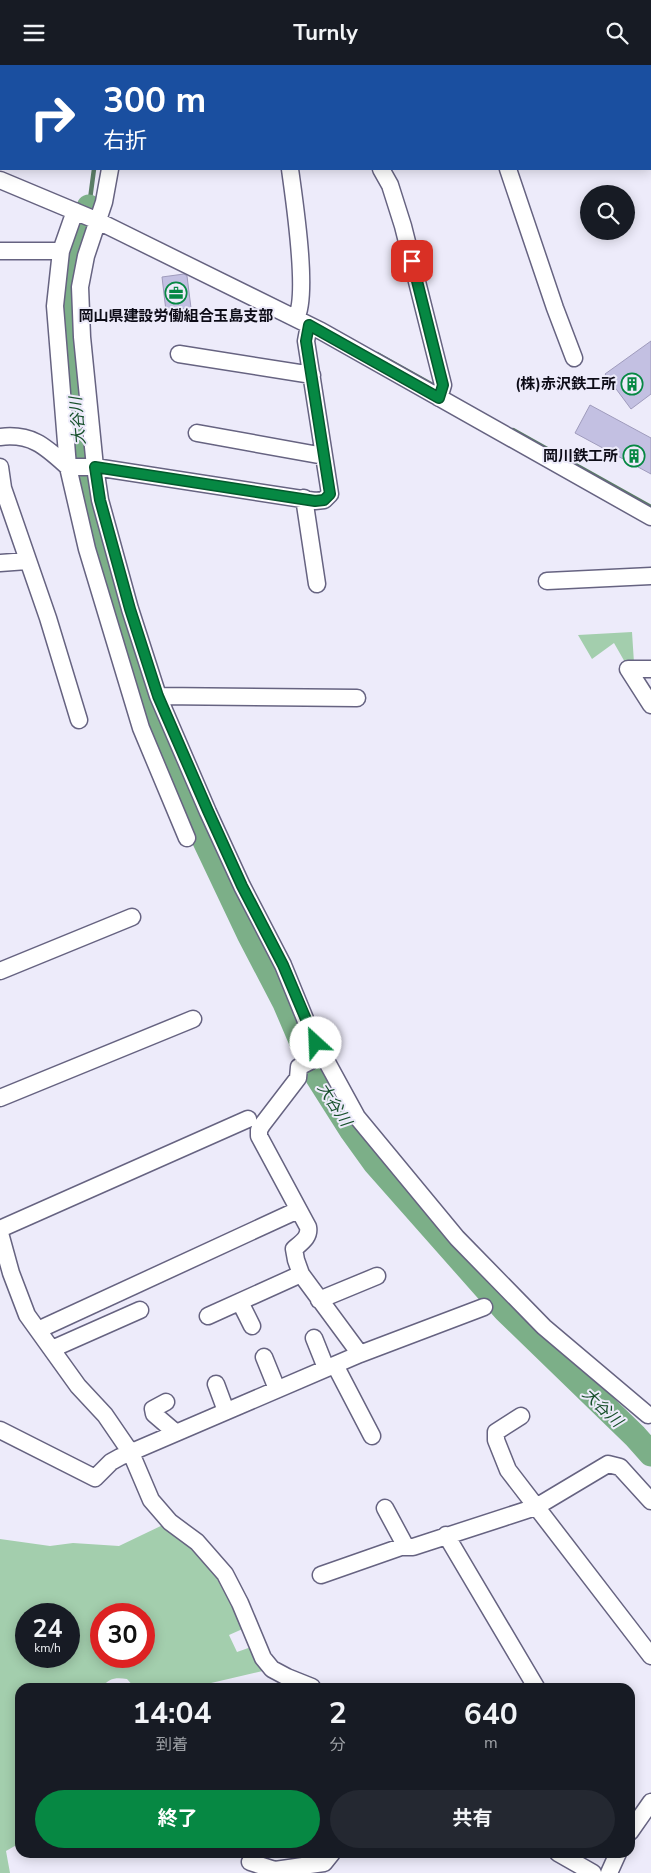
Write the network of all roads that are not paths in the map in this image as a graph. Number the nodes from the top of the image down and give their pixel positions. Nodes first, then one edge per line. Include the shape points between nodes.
1 (110, 170) edge
2 (290, 170) edge
3 (382, 170) edge
4 (508, 170) edge
5 (0, 181) edge
6 (74, 211) junction
7 (100, 215) junction
8 (0, 251) edge
9 (61, 251) junction
10 (301, 316) junction
11 (179, 354) dead end
12 (574, 358) dead end
13 (312, 375) junction
14 (441, 393) junction
15 (197, 433) dead end
16 (0, 437) edge
17 (324, 456) junction
18 (0, 467) edge
19 (68, 467) junction
20 (95, 467) junction
21 (304, 498) junction
22 (651, 517) edge
23 (27, 561) junction
24 (0, 563) edge
25 (651, 576) edge
26 (548, 581) dead end
27 (317, 584) dead end
28 (651, 669) edge
29 (158, 696) junction
30 (357, 698) dead end
31 (651, 705) edge
32 (79, 720) dead end
33 (187, 838) dead end
34 (132, 917) dead end
35 (0, 971) edge
36 (193, 1019) dead end
37 (322, 1055) junction
38 (0, 1099) edge
39 (248, 1119) dead end
40 (298, 1210) junction
41 (0, 1229) edge
42 (0, 1233) edge
43 (302, 1274) junction
44 (377, 1276) dead end
45 (319, 1299) junction
46 (240, 1302) junction
47 (484, 1307) dead end
48 (140, 1310) dead end
49 (208, 1317) dead end
50 (252, 1326) dead end
51 (38, 1330) junction
52 (314, 1338) dead end
53 (52, 1349) junction
54 (360, 1354) junction
55 (264, 1357) dead end
56 (331, 1367) junction
57 (216, 1384) dead end
58 (277, 1389) junction
59 (166, 1403) dead end
60 (226, 1411) junction
61 (648, 1415) dead end
62 (521, 1416) dead end
63 (0, 1430) edge
64 (175, 1432) junction
65 (372, 1436) dead end
66 (131, 1453) junction
67 (651, 1501) edge
68 (536, 1507) junction
69 (384, 1508) dead end
70 (446, 1535) junction
71 (406, 1547) junction
72 (321, 1575) dead end
73 (651, 1656) edge
74 (302, 1683) edge
75 (534, 1683) edge
76 (650, 1803) edge
77 (635, 1808) edge
78 (635, 1825) edge
79 (328, 1858) edge
80 (567, 1858) edge
81 (616, 1858) edge
82 (250, 1862) dead end
83 (593, 1873) edge
84 (609, 1873) edge

1 - 7 street
2 - 10 street via 297,228
3 - 14 street via 402,226
4 - 12 street
5 - 6 street
6 - 7 street
6 - 9 street
7 - 10 street
7 - 20 street via 86,256 80,295
8 - 9 street
9 - 19 street via 55,306
10 - 13 street
10 - 14 street
11 - 13 street
13 - 17 street
14 - 22 street
15 - 17 street
16 - 19 street via 31,439
17 - 21 street via 330,494 324,500
18 - 23 street via 3,488
19 - 20 street
19 - 33 street via 87,549 141,728
20 - 21 street
20 - 29 street via 100,500
21 - 27 street
23 - 24 street
23 - 32 street
25 - 26 street
28 - 31 street via 628,669
29 - 30 street
29 - 37 street via 242,886 283,965
34 - 35 street
36 - 38 street
37 - 40 street via 299,1067 298,1078 262,1125 259,1136
37 - 61 street via 357,1117 457,1238 544,1327
39 - 41 street
40 - 43 street via 309,1233 294,1249
40 - 51 street
42 - 51 street via 18,1296
43 - 45 street
43 - 46 street
44 - 45 street
45 - 54 street
46 - 49 street
46 - 50 street
47 - 54 street
48 - 53 street
51 - 53 street
52 - 56 street
53 - 66 street
54 - 56 street
55 - 58 street
56 - 58 street
56 - 65 street
57 - 60 street
58 - 60 street
59 - 64 street via 153,1409 154,1414
60 - 64 street
62 - 68 street via 496,1431 495,1436 508,1471
63 - 66 street via 95,1478 111,1463
64 - 66 street
66 - 74 street via 151,1500 170,1522 197,1542 225,1574 263,1658 272,1669
67 - 68 street via 620,1467 608,1464
68 - 70 street
68 - 73 street
69 - 71 street
70 - 71 street
70 - 75 street
71 - 72 street
76 - 77 street
76 - 78 street
79 - 82 street via 324,1863 274,1871
80 - 83 street
81 - 84 street

